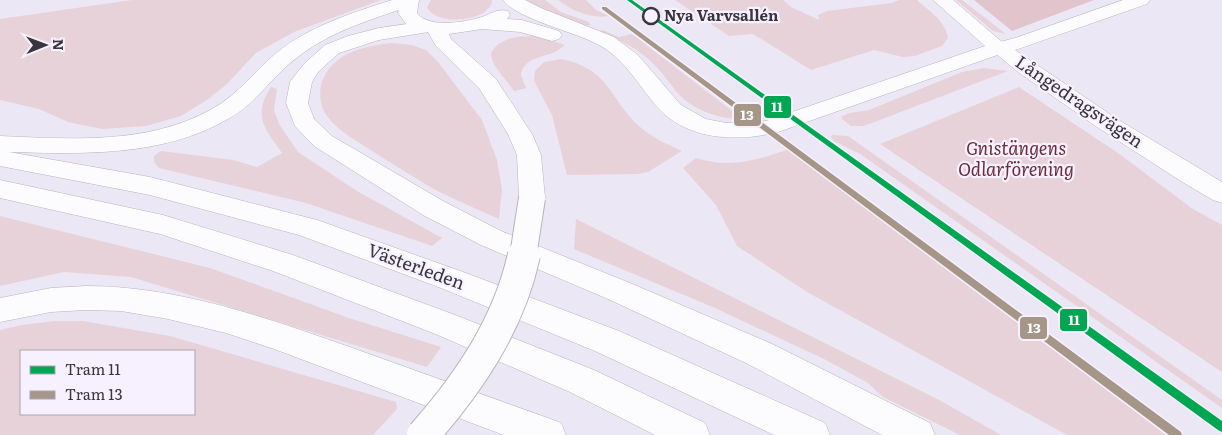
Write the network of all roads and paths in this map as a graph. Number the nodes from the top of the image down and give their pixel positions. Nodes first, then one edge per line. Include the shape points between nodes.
1 (410, 0) edge
2 (511, 0) edge
3 (942, 0) edge
4 (1141, 0) edge
5 (480, 25) junction
6 (432, 27) junction
7 (999, 48) junction
8 (645, 77) junction
9 (488, 84) junction
10 (0, 144) edge
11 (0, 158) edge
12 (0, 188) edge
13 (1222, 194) edge
14 (0, 310) edge
15 (423, 435) edge
16 (548, 435) edge
17 (692, 435) edge
18 (812, 435) edge
19 (917, 435) edge

1 - 6 main road via 406,8 408,15 416,22
1 - 10 main road via 314,38 291,52 238,103 178,132 144,142 105,146
2 - 5 main road via 505,12
2 - 8 main road via 534,13 606,40 626,53
3 - 7 main road, Långedragsvägen
4 - 7 main road
5 - 6 main road via 455,29
5 - 8 main road via 522,26 554,36 599,52
5 - 9 main road via 476,52
6 - 9 main road via 443,42
6 - 19 main road via 363,38 332,50 311,68 301,82 297,104 303,121 336,150 442,213 491,238 760,354
7 - 8 main road via 793,120 747,131 713,129 686,119 672,110
7 - 13 main road, Långedragsvägen via 1033,74
9 - 15 main road, bridge via 520,134 529,155 532,198 528,238 512,297 488,348 450,406
11 - 18 main road, Västerleden via 150,186 307,227 607,341
12 - 17 main road via 163,225 283,263 582,381
14 - 16 main road via 40,301 81,297 138,301 195,314 304,345

